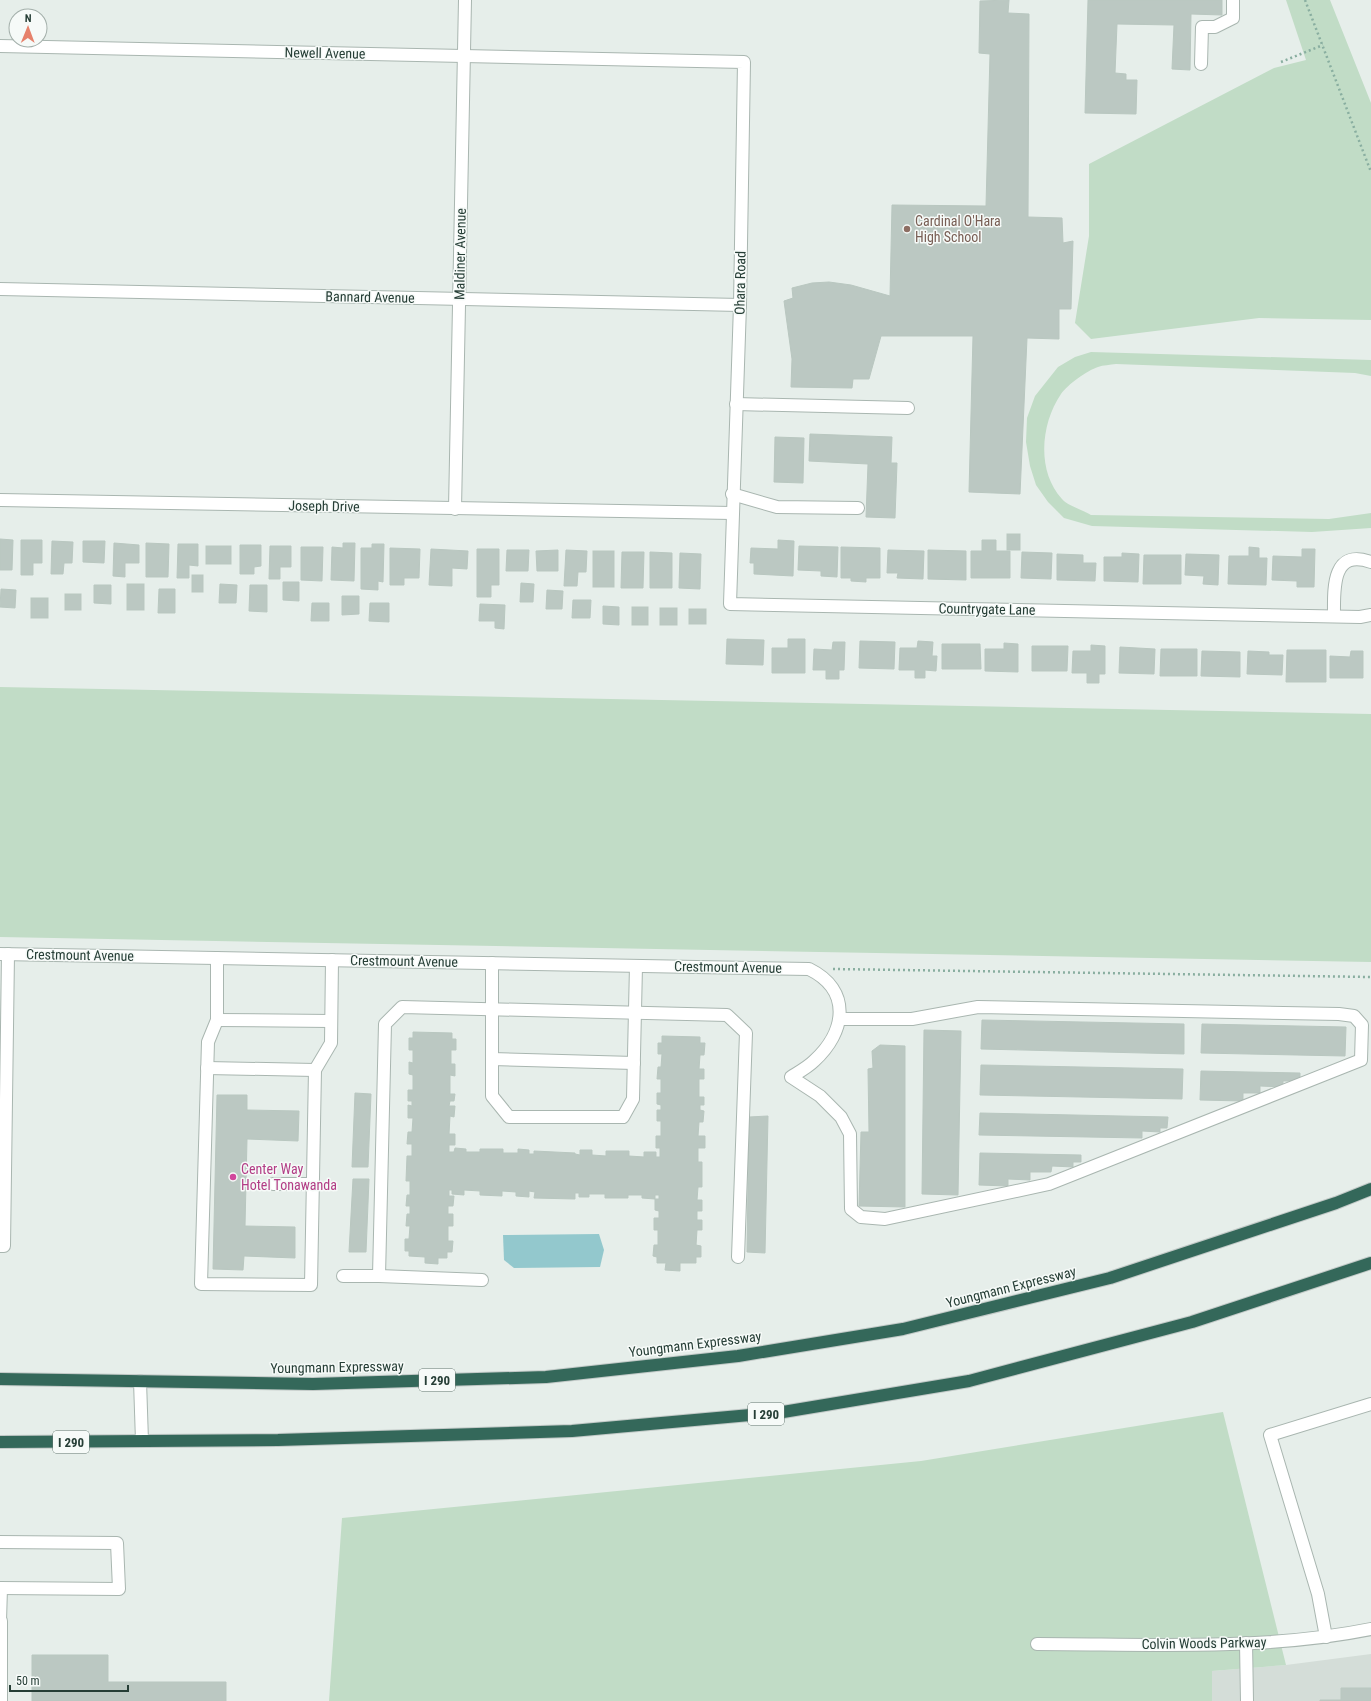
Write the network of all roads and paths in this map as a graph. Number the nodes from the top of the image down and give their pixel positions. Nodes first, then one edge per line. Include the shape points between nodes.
1 (465, 0) edge
2 (1233, 0) edge
3 (1305, 0) edge
4 (1322, 45) junction
5 (0, 46) edge
6 (464, 56) junction
7 (650, 60) joint
8 (1281, 62) dead end
9 (1201, 64) dead end
10 (1371, 172) edge
11 (0, 289) edge
12 (459, 299) junction
13 (740, 306) junction
14 (736, 404) junction
15 (908, 408) dead end
16 (732, 494) junction
17 (0, 500) edge
18 (455, 508) junction
19 (858, 508) dead end
20 (732, 513) junction
21 (1371, 562) edge
22 (1371, 615) edge
23 (1334, 616) junction
24 (4, 954) edge
25 (217, 958) junction
26 (332, 960) junction
27 (492, 963) junction
28 (636, 966) junction
29 (832, 969) dead end
30 (1371, 977) edge
31 (492, 1008) junction
32 (635, 1012) junction
33 (840, 1019) junction
34 (217, 1020) junction
35 (331, 1021) junction
36 (492, 1060) junction
37 (634, 1063) junction
38 (207, 1068) junction
39 (315, 1070) junction
40 (4, 1093) edge
41 (273, 1184) dead end
42 (313, 1184) junction
43 (1371, 1189) edge
44 (0, 1246) edge
45 (738, 1257) dead end
46 (1371, 1263) edge
47 (343, 1276) dead end
48 (379, 1276) junction
49 (482, 1280) dead end
50 (0, 1379) edge
51 (140, 1381) junction
52 (1371, 1404) edge
53 (142, 1441) junction
54 (0, 1442) edge
55 (0, 1542) edge
56 (0, 1588) edge
57 (0, 1621) edge
58 (1371, 1629) edge
59 (1326, 1637) junction
60 (1246, 1643) junction
61 (1037, 1644) dead end
62 (1, 1701) edge
63 (1247, 1701) edge

1 - 6 street, Maldiner Avenue
2 - 9 street via 1233,18 1215,28 1202,27
3 - 4 path
4 - 8 path
4 - 10 path
5 - 6 street, Newell Avenue
6 - 7 street, Newell Avenue
6 - 12 street, Maldiner Avenue
7 - 13 street, Ohara Road via 744,62
11 - 12 street, Bannard Avenue
12 - 13 street, Bannard Avenue
12 - 18 street, Maldiner Avenue
13 - 14 street, Ohara Road
14 - 15 street
14 - 16 street, Ohara Road
16 - 19 street via 777,507
16 - 20 street, Ohara Road
17 - 18 street, Joseph Drive
18 - 20 street, Joseph Drive
20 - 23 street, Countrygate Lane via 730,604
21 - 23 street via 1353,560 1342,565 1335,576
22 - 23 street, Countrygate Lane via 1360,618
24 - 25 street, Crestmount Avenue
24 - 40 street
25 - 26 street, Crestmount Avenue
25 - 34 street
26 - 27 street, Crestmount Avenue
26 - 35 street
27 - 28 street, Crestmount Avenue
27 - 31 street
28 - 32 street
28 - 33 street, Crestmount Avenue via 809,969 826,979 835,991
29 - 30 path
31 - 32 street
31 - 36 street
31 - 48 street via 402,1007 385,1024
32 - 37 street
32 - 45 street via 727,1015 746,1033
33 - 33 street via 831,1040 814,1061 792,1077 820,1096 840,1117 850,1134 851,1209 861,1217 885,1219 1049,1184 1361,1060 1362,1026 1354,1016 1339,1014 978,1007 912,1019
34 - 35 street
34 - 38 street via 208,1042
35 - 39 street via 331,1043
36 - 37 street
36 - 37 street via 492,1096 509,1117 623,1117 633,1099
38 - 39 street
38 - 42 street via 201,1284 311,1285
39 - 42 street
40 - 44 street via 4,1246
41 - 42 street
43 - 51 highway, Youngmann Expressway / I 290 via 1110,1278 903,1329 746,1354 546,1377 313,1384
46 - 53 highway, I 290 via 1192,1322 969,1380 783,1412 572,1431 278,1440
47 - 48 street
48 - 49 street
50 - 51 highway, Youngmann Expressway / I 290
51 - 53 street
52 - 59 street via 1270,1435 1318,1594
53 - 54 highway, I 290
55 - 56 street via 117,1543 119,1589
56 - 57 street
57 - 62 street
58 - 59 street, Colvin Woods Parkway
59 - 60 street, Colvin Woods Parkway
60 - 61 street, Colvin Woods Parkway
60 - 63 street

